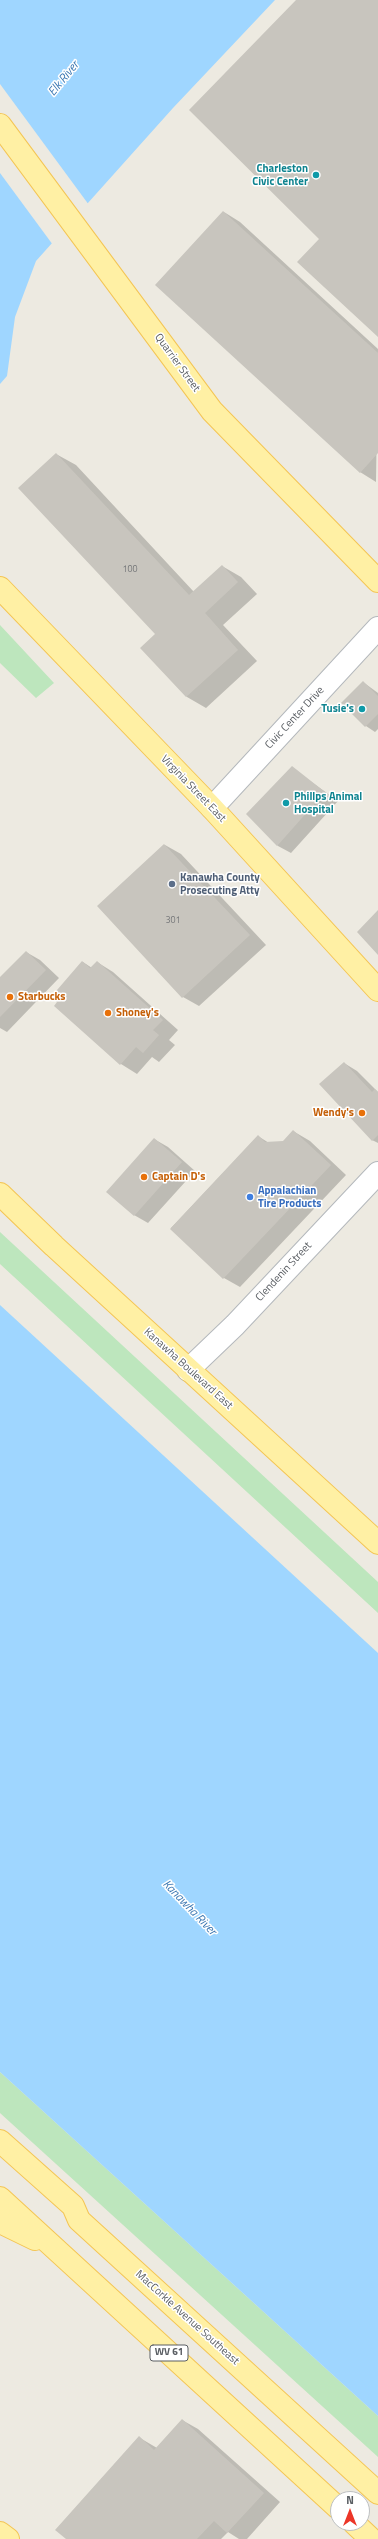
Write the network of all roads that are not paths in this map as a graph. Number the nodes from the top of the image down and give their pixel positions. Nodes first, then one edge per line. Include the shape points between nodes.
1 (0, 126) edge
2 (378, 581) edge
3 (2, 590) edge
4 (378, 628) edge
5 (212, 808) junction
6 (378, 990) edge
7 (378, 1172) edge
8 (0, 1194) edge
9 (188, 1370) junction
10 (378, 1543) edge
11 (0, 2141) edge
12 (0, 2158) edge
13 (0, 2198) edge
14 (78, 2220) junction
15 (0, 2222) edge
16 (58, 2250) junction
17 (378, 2493) edge
18 (330, 2501) edge
19 (362, 2531) edge
20 (0, 2532) edge
21 (8, 2539) edge
22 (371, 2539) edge

1 - 2 main road, Quarrier Street via 212,411
3 - 5 main road, Virginia Street East
4 - 5 street, Civic Center Drive
5 - 6 main road, Virginia Street East
7 - 9 street, Clendenin Street via 235,1325
8 - 9 main road, Kanawha Boulevard East
9 - 10 main road, Kanawha Boulevard East
11 - 14 main road, MacCorkle Avenue Southeast via 72,2206
12 - 14 main road via 64,2214
13 - 16 main road, WV 61
14 - 17 main road, MacCorkle Avenue Southeast
15 - 16 main road
16 - 18 main road, WV 61
19 - 22 main road
20 - 21 main road

